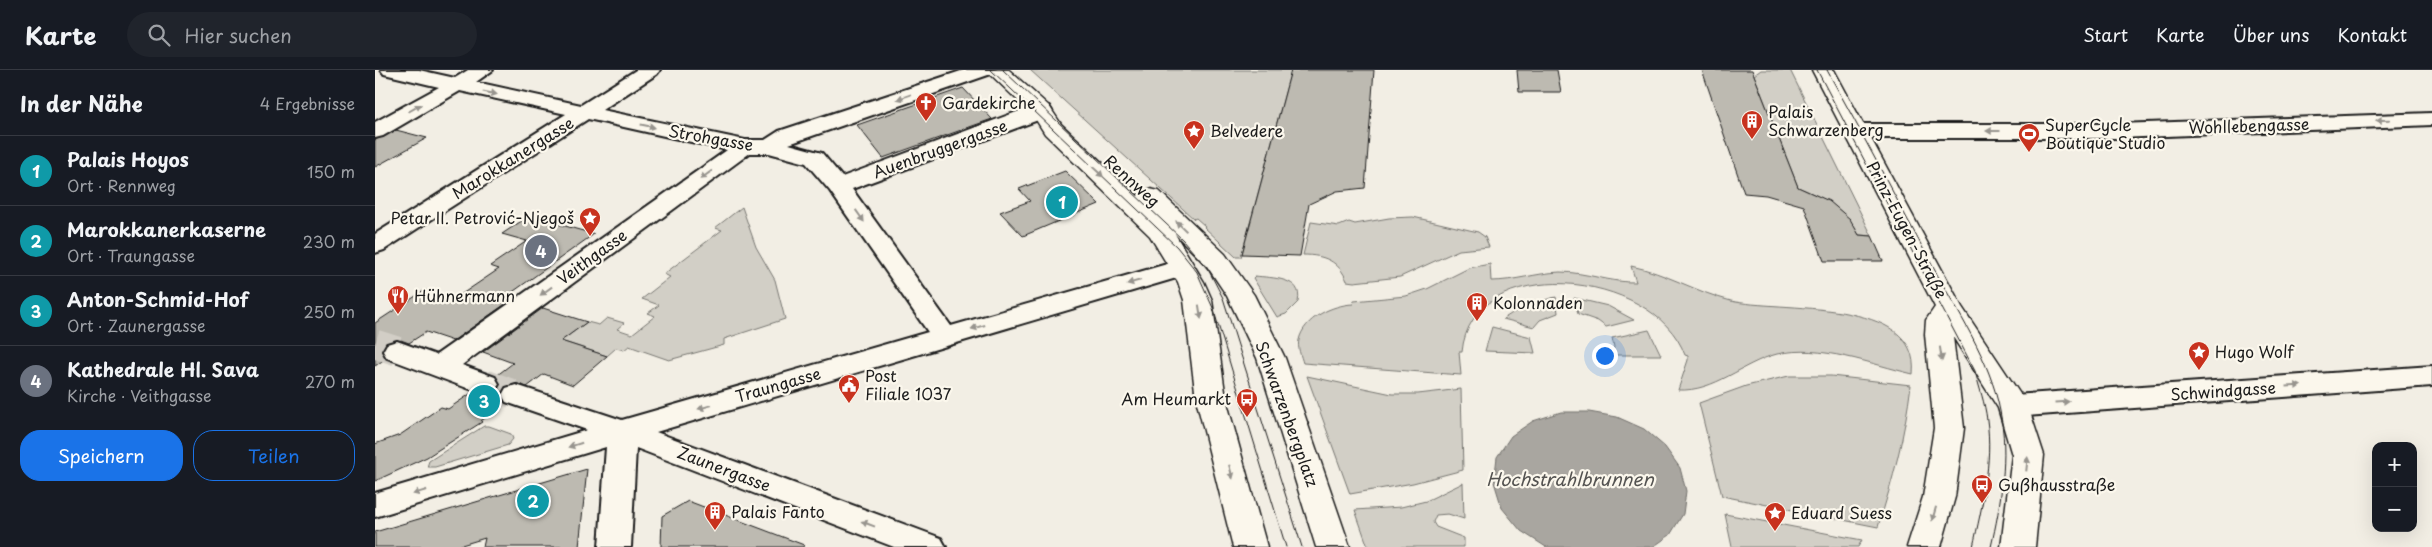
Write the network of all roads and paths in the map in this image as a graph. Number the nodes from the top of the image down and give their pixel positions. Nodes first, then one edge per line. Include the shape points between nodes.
1 (391, 70) edge
2 (483, 70) edge
3 (650, 70) edge
4 (984, 70) edge
5 (997, 70) edge
6 (1823, 70) edge
7 (455, 85) junction
8 (1041, 111) junction
9 (583, 113) junction
10 (2432, 119) edge
11 (375, 131) edge
12 (1855, 131) junction
13 (770, 146) junction
14 (745, 147) junction
15 (839, 186) junction
16 (375, 245) edge
17 (1216, 260) joint
18 (1181, 268) junction
19 (1950, 310) junction
20 (945, 337) junction
21 (397, 351) tunnel mouth
22 (439, 367) junction
23 (2432, 376) edge
24 (485, 384) tunnel mouth
25 (516, 395) tunnel mouth
26 (2013, 406) junction
27 (622, 431) junction
28 (375, 505) edge
29 (615, 547) edge
30 (930, 547) edge
31 (1250, 547) edge
32 (1333, 547) edge
33 (1925, 547) edge
34 (2018, 547) edge

1 - 7 street, Strohgasse
2 - 7 street
3 - 9 street, Marokkanergasse
4 -> 13 street via 787,136
5 - 8 main road, Rennweg
6 - 12 main road, Prinz-Eugen-Straße
7 -> 9 street, Strohgasse
11 -> 7 street
8 - 15 street, Auenbruggergasse
17 -> 8 main road, Rennweg via 1136,182 1077,131
8 -> 18 main road, Rennweg via 1053,129 1160,231
9 -> 14 street, Strohgasse
9 - 16 street, Marokkanergasse
10 -> 12 street, Wohllebengasse via 2118,131
12 - 19 main road, Prinz-Eugen-Straße
13 - 14 street, Strohgasse
13 - 15 street, Strohgasse via 814,158
14 -> 22 street, Veithgasse
15 -> 20 street, Strohgasse
17 - 32 main road, Schwarzenbergplatz via 1240,295 1271,358
18 -> 20 street, Traungasse
18 -> 31 main road via 1198,300 1211,399
19 - 26 main road
19 -> 33 main road via 1939,320 1949,428 1939,498
20 -> 27 street, Traungasse
21 - 22 street
22 - 24 street
26 -> 23 street, Schwindgasse
25 - 27 street, Zaunergasse
34 -> 26 main road via 2028,455
27 -> 28 street, Traungasse
27 - 29 street
30 -> 27 street, Zaunergasse

